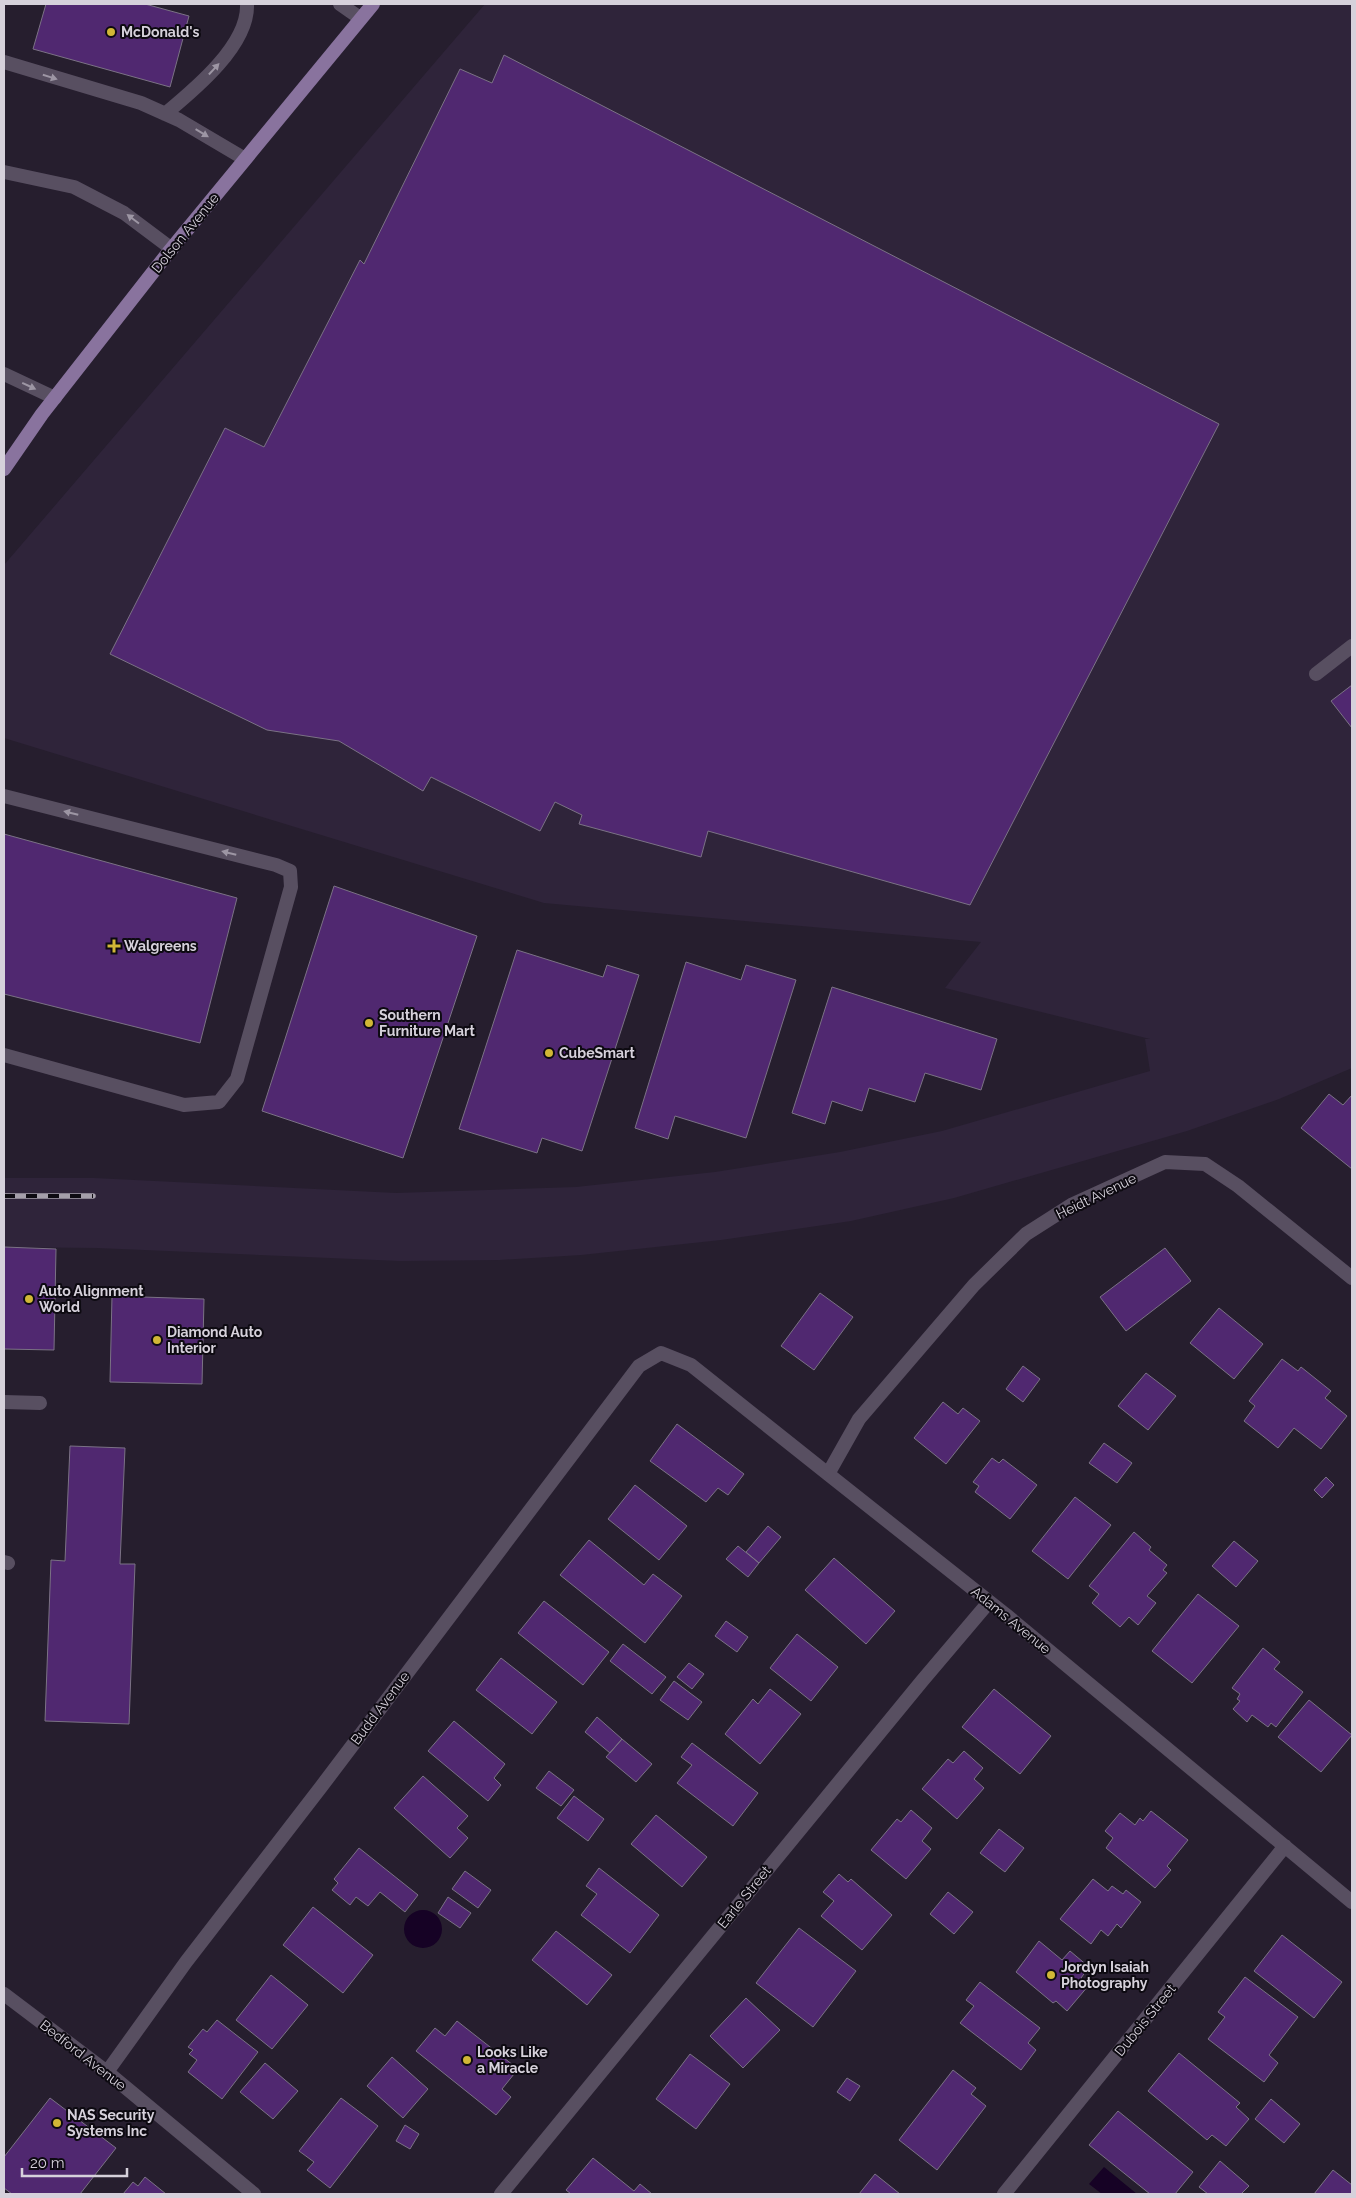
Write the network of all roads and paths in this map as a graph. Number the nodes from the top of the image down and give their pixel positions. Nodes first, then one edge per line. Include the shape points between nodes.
1 (247, 4) edge
2 (340, 4) edge
3 (373, 4) edge
4 (360, 18) junction
5 (4, 62) edge
6 (165, 114) junction
7 (245, 159) junction
8 (4, 172) edge
9 (172, 249) junction
10 (4, 374) edge
11 (55, 398) junction
12 (6, 461) edge
13 (1352, 646) edge
14 (1316, 674) dead end
15 (4, 796) edge
16 (4, 1054) edge
17 (1352, 1278) edge
18 (661, 1353) joint
19 (4, 1402) edge
20 (40, 1403) dead end
21 (828, 1474) junction
22 (989, 1602) junction
23 (1285, 1846) junction
24 (1352, 1902) edge
25 (4, 1994) edge
26 (106, 2072) junction
27 (254, 2194) edge
28 (501, 2194) edge
29 (1004, 2194) edge

6 -> 1 street via 221,61 245,23
2 - 4 street
3 - 4 main road, Dolson Avenue
4 - 7 main road, Dolson Avenue
5 -> 6 street via 141,103
6 -> 7 street
7 - 9 main road, Dolson Avenue
9 -> 8 street via 124,213 74,187
9 - 11 main road, Dolson Avenue
10 -> 11 street
11 - 12 main road, Dolson Avenue
13 - 14 street
16 -> 15 street via 184,1105 219,1102 237,1079 291,887 290,872 276,865
17 - 21 street, Heidt Avenue via 1238,1186 1204,1164 1165,1162 1074,1204 1026,1234 974,1285 859,1419
18 - 21 street, Adams Avenue via 691,1365
18 - 26 street, Budd Avenue via 639,1366
19 - 20 street
21 - 22 street, Adams Avenue
22 - 23 street, Adams Avenue
22 - 28 street, Earle Street
23 - 24 street, Adams Avenue
23 - 29 street, Dubois Street
25 - 26 street, Bedford Avenue
26 - 27 street, Bedford Avenue

